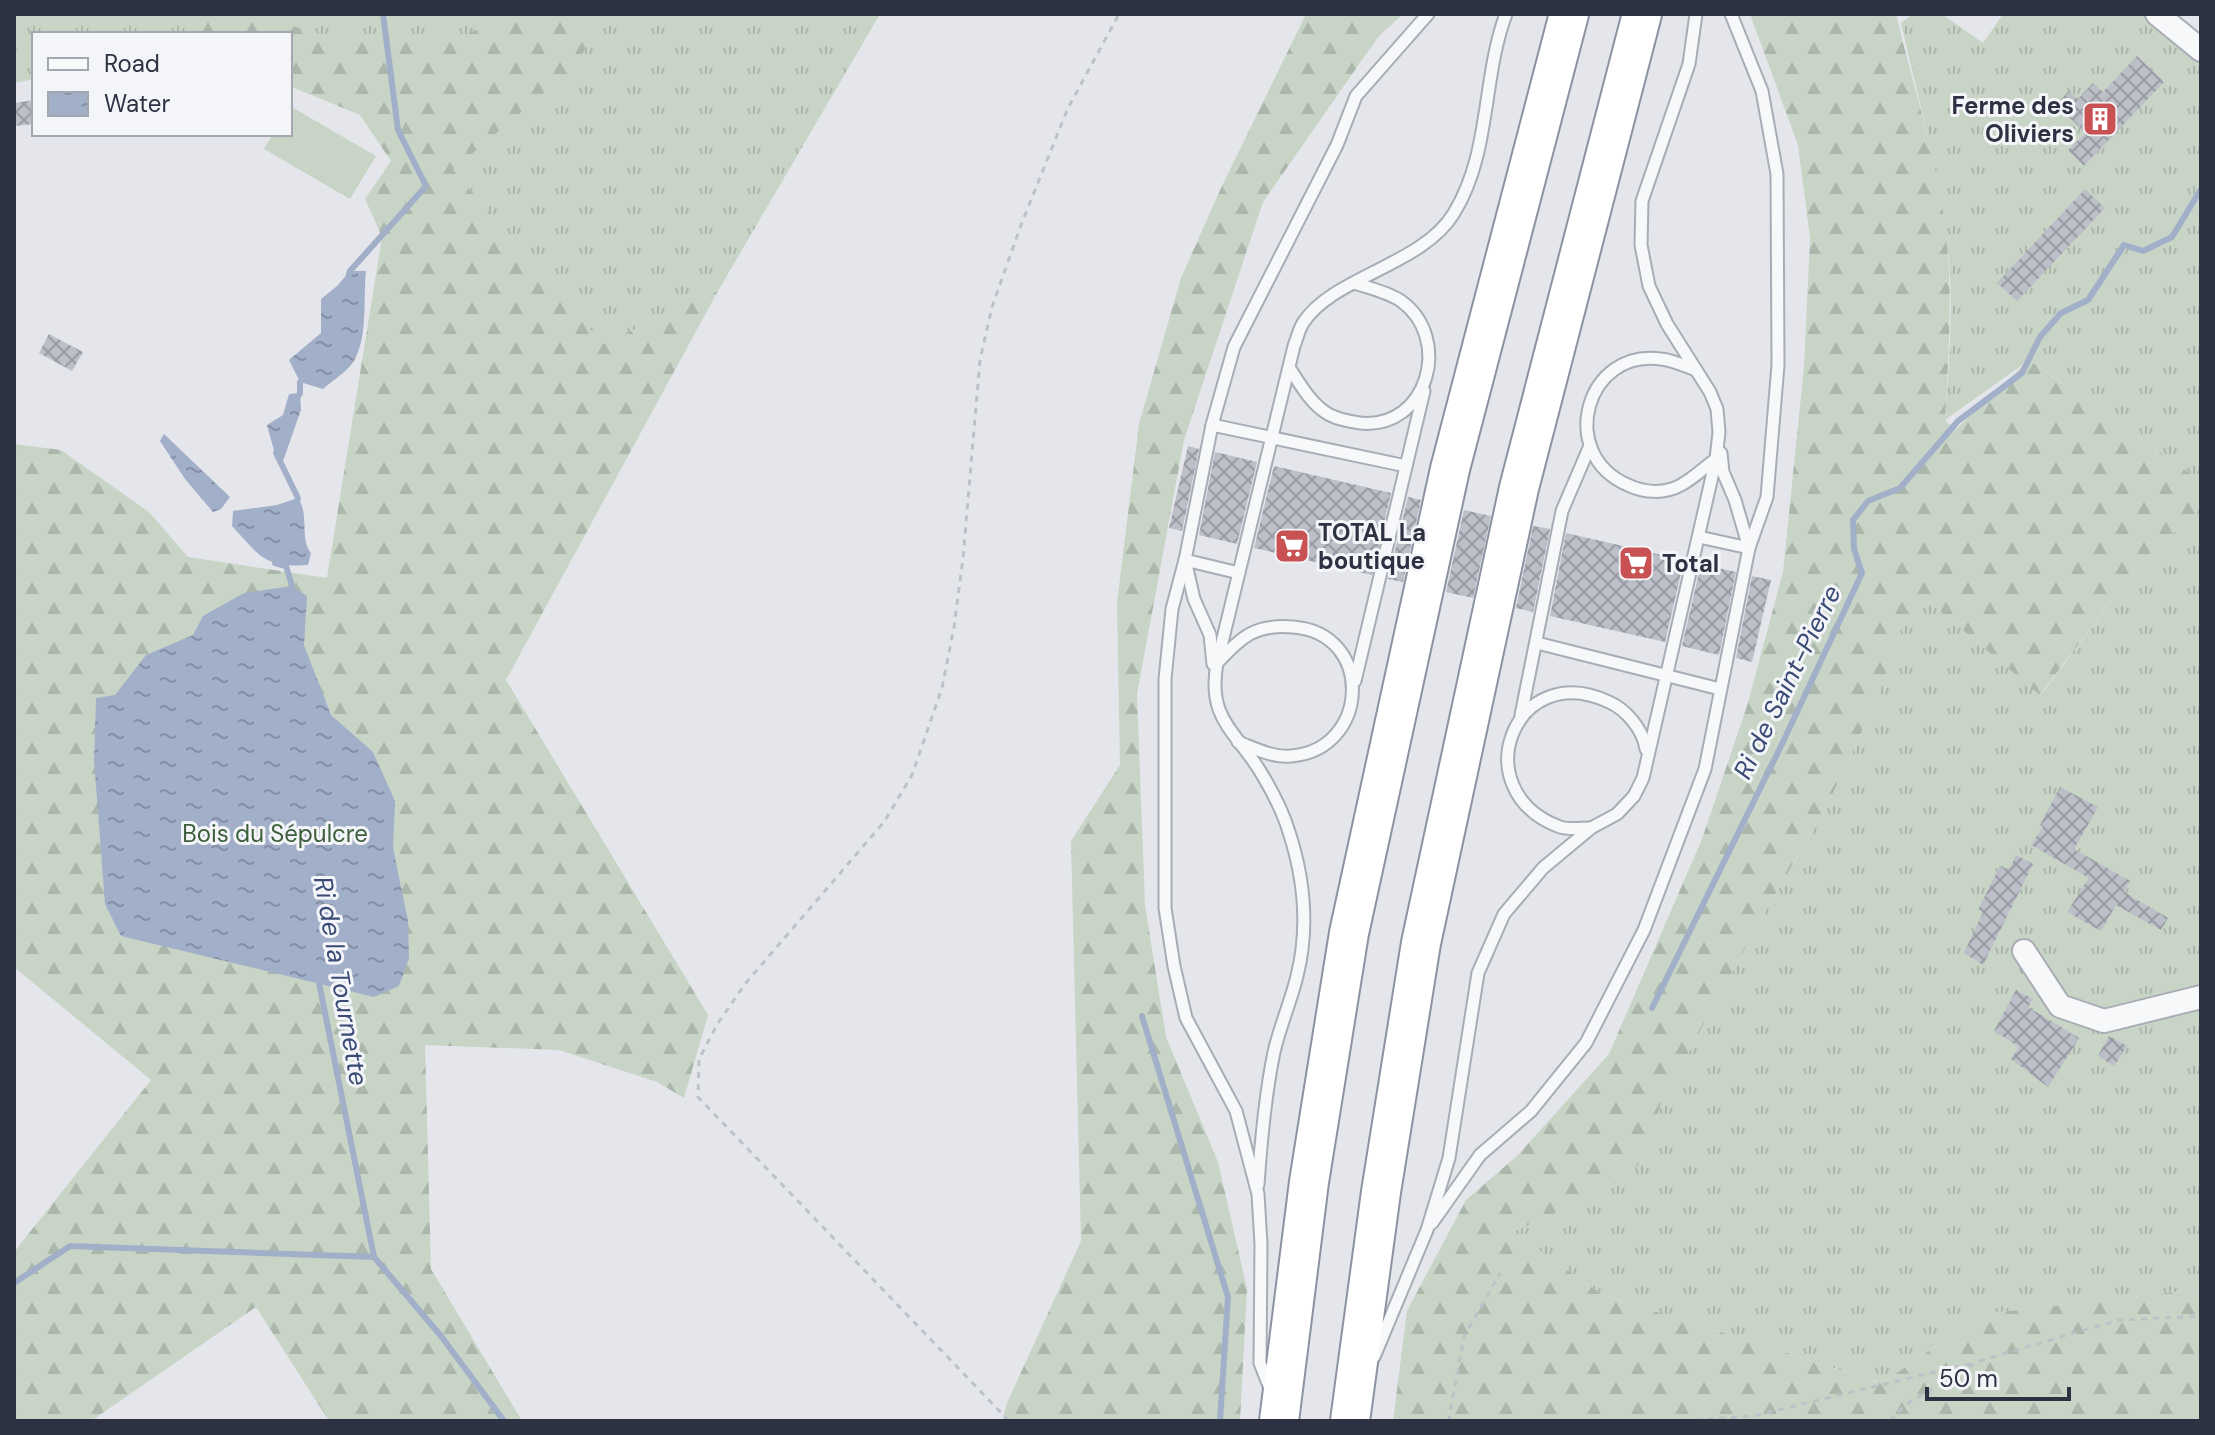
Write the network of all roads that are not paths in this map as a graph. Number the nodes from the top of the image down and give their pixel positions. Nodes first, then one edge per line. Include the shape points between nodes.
1 (1428, 14) edge
2 (1506, 14) edge
3 (1569, 14) edge
4 (1642, 14) edge
5 (1696, 14) edge
6 (1731, 14) edge
7 (2157, 14) edge
8 (2201, 50) edge
9 (1354, 283) junction
10 (1290, 369) junction
11 (1697, 370) junction
12 (1425, 385) junction
13 (1212, 425) junction
14 (1719, 432) junction
15 (1274, 436) junction
16 (1589, 448) junction
17 (1716, 459) junction
18 (1406, 466) junction
19 (1699, 537) junction
20 (1749, 548) junction
21 (1185, 560) junction
22 (1239, 573) junction
23 (1537, 643) junction
24 (1217, 663) junction
25 (1668, 675) junction
26 (1215, 677) junction
27 (1354, 686) junction
28 (1720, 689) junction
29 (1521, 715) junction
30 (1237, 742) junction
31 (1647, 753) junction
32 (1591, 828) junction
33 (2024, 951) dead end
34 (2201, 997) edge
35 (1258, 1194) junction
36 (1427, 1230) junction
37 (1350, 1417) edge
38 (1279, 1418) edge

1 - 13 lane via 1356,96 1337,145 1234,347
2 - 9 lane via 1470,180 1453,216 1397,262
3 - 38 highway via 1450,469 1349,933 1309,1182
4 - 37 highway via 1519,488 1421,943
5 - 11 lane via 1689,64 1642,201 1641,245 1649,286
6 - 20 lane via 1762,91 1777,174 1778,365 1772,454 1767,497
7 - 8 street
9 - 10 lane via 1303,322
9 - 12 lane via 1400,300 1418,319 1430,361
10 - 12 lane via 1310,398 1345,421 1386,421 1407,409
10 - 15 lane
11 - 14 lane via 1717,409
11 - 16 lane via 1660,358 1616,369 1601,381 1587,409
12 - 18 lane
13 - 15 lane
13 - 21 lane
14 - 17 lane
14 - 20 lane via 1723,472
15 - 18 lane
15 - 22 lane
16 - 17 lane via 1612,479 1640,491 1681,485
16 - 23 lane via 1562,511
17 - 19 lane
18 - 27 lane
19 - 20 lane
19 - 25 lane
20 - 28 lane
21 - 22 lane
21 - 26 lane via 1210,635
21 - 35 lane via 1172,609 1165,679 1165,908 1186,1018 1236,1111
22 - 24 lane
23 - 25 lane
23 - 29 lane
24 - 26 lane
24 - 27 lane via 1252,631 1271,625 1299,627 1330,641 1345,657
25 - 28 lane
25 - 31 lane
26 - 30 lane via 1217,703
27 - 30 lane via 1351,708 1338,734 1313,752 1288,757
28 - 36 lane via 1695,797 1644,930 1586,1043 1531,1111 1480,1155
29 - 31 lane via 1564,693 1591,693 1617,705 1633,721
29 - 32 lane via 1509,742 1509,775 1518,798 1562,828
30 - 35 lane via 1259,769 1289,828 1302,878 1305,925 1298,974 1275,1050
31 - 32 lane via 1634,796 1617,814
32 - 36 lane via 1543,868 1504,914 1478,973 1449,1158
33 - 34 street via 2060,1006 2104,1021
35 - 38 lane via 1260,1363
36 - 37 lane

